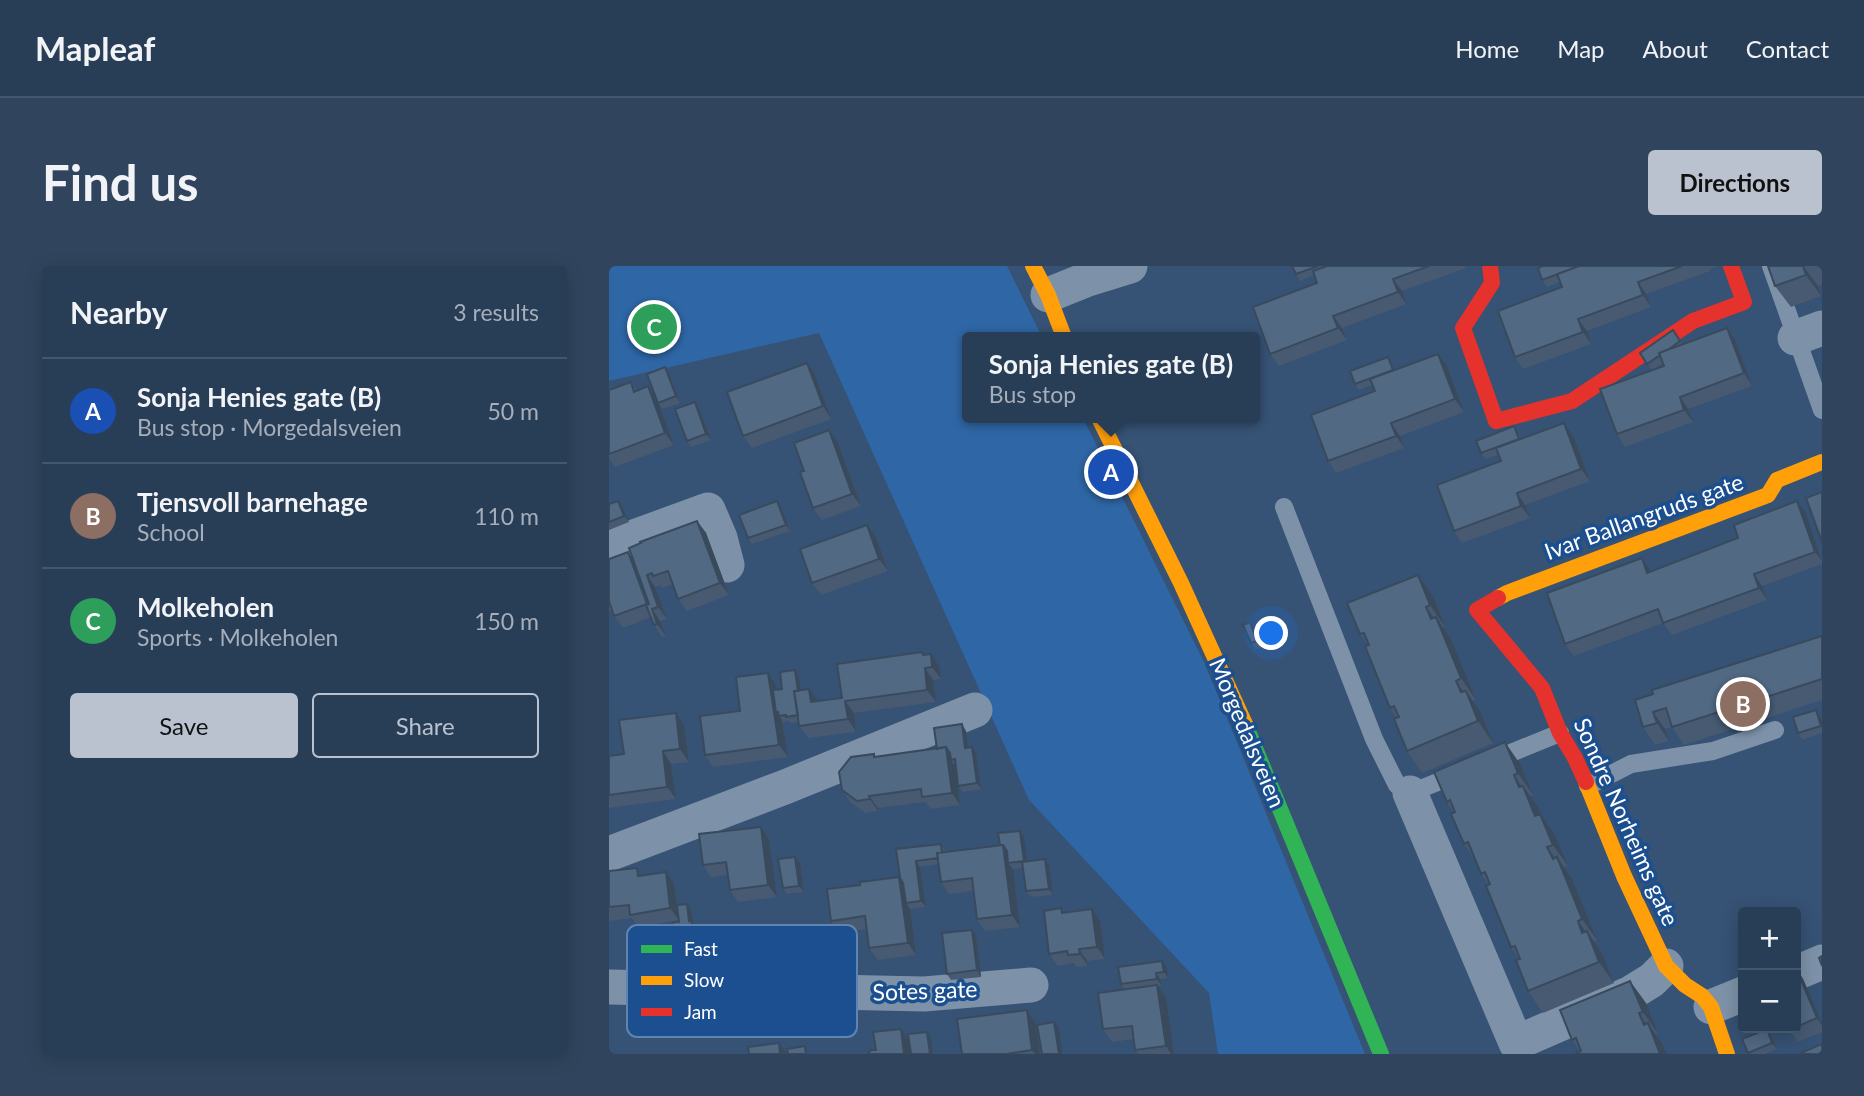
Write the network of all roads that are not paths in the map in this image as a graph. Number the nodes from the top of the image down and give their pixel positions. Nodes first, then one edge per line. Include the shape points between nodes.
1 (1130, 266) edge
2 (1490, 266) edge
3 (1731, 266) edge
4 (1771, 266) edge
5 (1041, 280) edge
6 (1062, 332) edge
7 (1809, 333) edge
8 (1822, 410) edge
9 (1102, 423) edge
10 (1822, 462) edge
11 (1284, 507) dead end
12 (609, 546) edge
13 (727, 565) dead end
14 (1477, 610) joint
15 (975, 710) dead end
16 (1775, 730) dead end
17 (1560, 733) junction
18 (1588, 786) junction
19 (1410, 793) junction
20 (609, 854) edge
21 (1822, 962) edge
22 (1666, 966) junction
23 (1801, 971) edge
24 (1031, 985) dead end
25 (609, 987) edge
26 (627, 987) edge
27 (857, 993) edge
28 (1738, 996) edge
29 (1711, 1007) junction
30 (1512, 1049) edge
31 (1381, 1054) edge
32 (1727, 1054) edge

1 - 5 street via 1088,279
2 - 3 street via 1492,283 1464,328 1496,421 1572,401 1693,321 1744,302
4 - 7 lane
5 - 6 street
7 - 8 lane
9 - 31 street, Morgedalsveien via 1251,738
10 - 14 street, Ivar Ballangruds gate via 1777,480 1768,495 1507,593
11 - 19 lane via 1374,738 1397,785
12 - 13 street via 708,510
14 - 17 street, Sondre Norheims gate via 1542,688
15 - 20 street
16 - 18 lane via 1713,751 1631,764
17 - 18 street, Sondre Norheims gate
17 - 19 lane
18 - 22 street, Sondre Norheims gate
19 - 30 street
21 - 23 street
22 - 29 street, Sondre Norheims gate
22 - 30 street via 1631,993
24 - 27 street, Sotes gate via 924,994
25 - 26 street, Sotes gate
28 - 29 street
29 - 32 street

